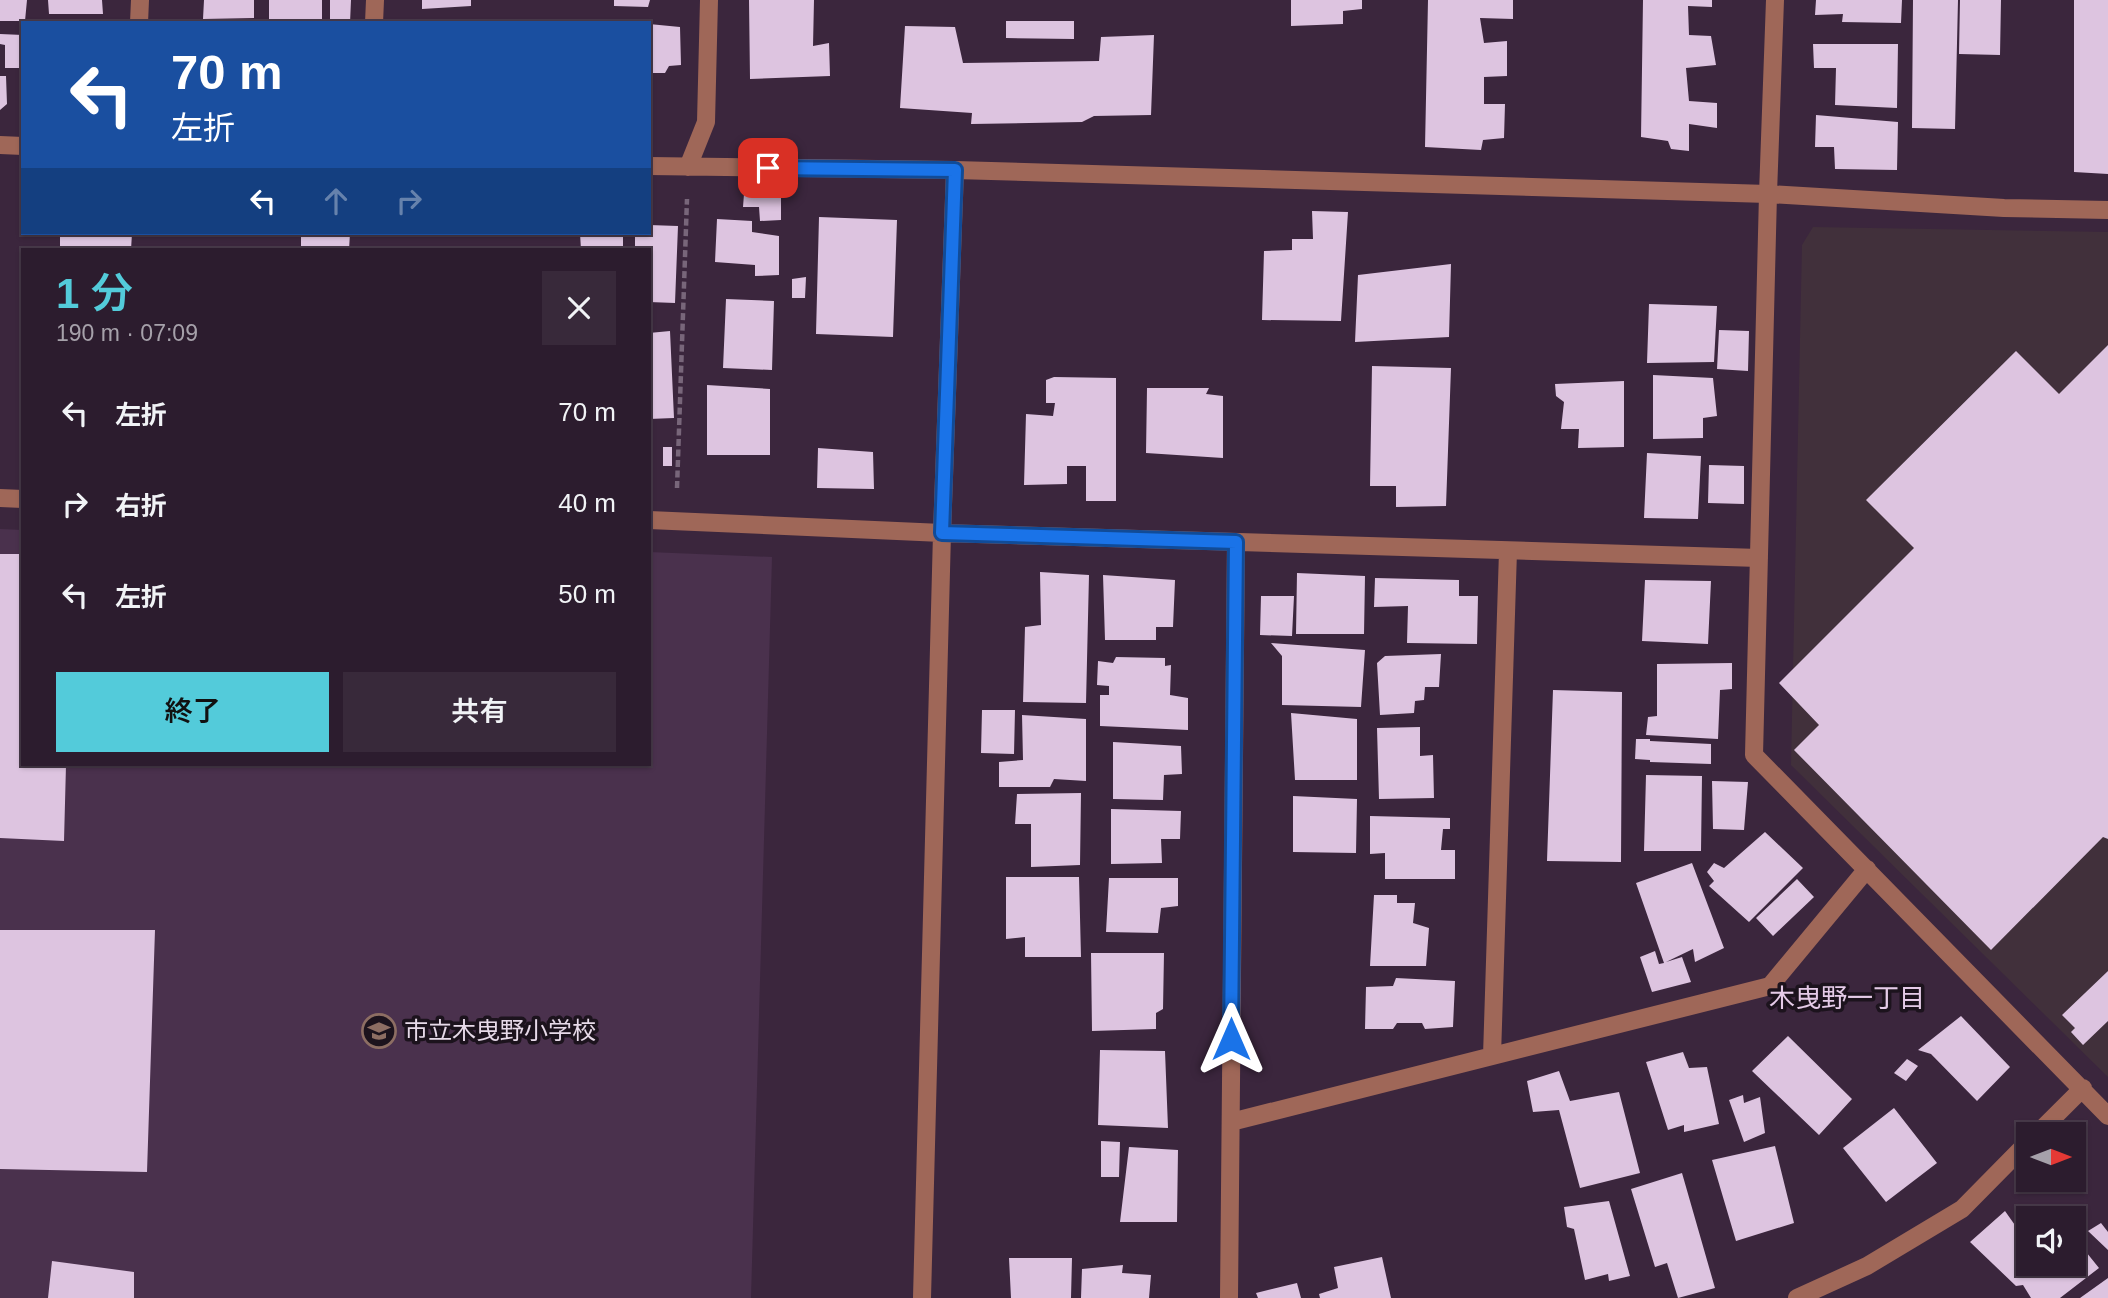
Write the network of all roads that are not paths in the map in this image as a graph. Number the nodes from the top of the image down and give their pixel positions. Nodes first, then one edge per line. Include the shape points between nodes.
1 (140, 0) edge
2 (375, 0) edge
3 (709, 0) edge
4 (1775, 0) edge
5 (139, 21) edge
6 (374, 21) edge
7 (0, 145) edge
8 (21, 146) edge
9 (651, 166) edge
10 (688, 167) junction
11 (955, 170) junction
12 (1768, 194) junction
13 (2108, 210) edge
14 (0, 498) edge
15 (21, 499) edge
16 (651, 520) edge
17 (942, 533) junction
18 (1236, 542) junction
19 (1507, 551) junction
20 (1759, 558) junction
21 (1867, 869) junction
22 (1492, 1056) junction
23 (2083, 1088) junction
24 (2108, 1115) edge
25 (1231, 1122) junction
26 (2049, 1122) edge
27 (2016, 1154) edge
28 (922, 1298) edge
29 (1229, 1298) edge
30 (1797, 1298) edge

1 - 5 street
2 - 6 street
3 - 10 street via 706,122
4 - 12 street
7 - 8 street
9 - 10 street
10 - 11 street
11 - 12 street
11 - 17 street
12 - 13 street
12 - 20 street
14 - 15 street
16 - 17 street
17 - 18 street
17 - 28 street
18 - 19 street
18 - 25 street
19 - 20 street
19 - 22 street
20 - 21 street via 1754,755
21 - 22 street via 1770,986
21 - 23 street
22 - 25 street
23 - 24 street
23 - 26 street
25 - 29 street
27 - 30 street via 1962,1209 1867,1266

